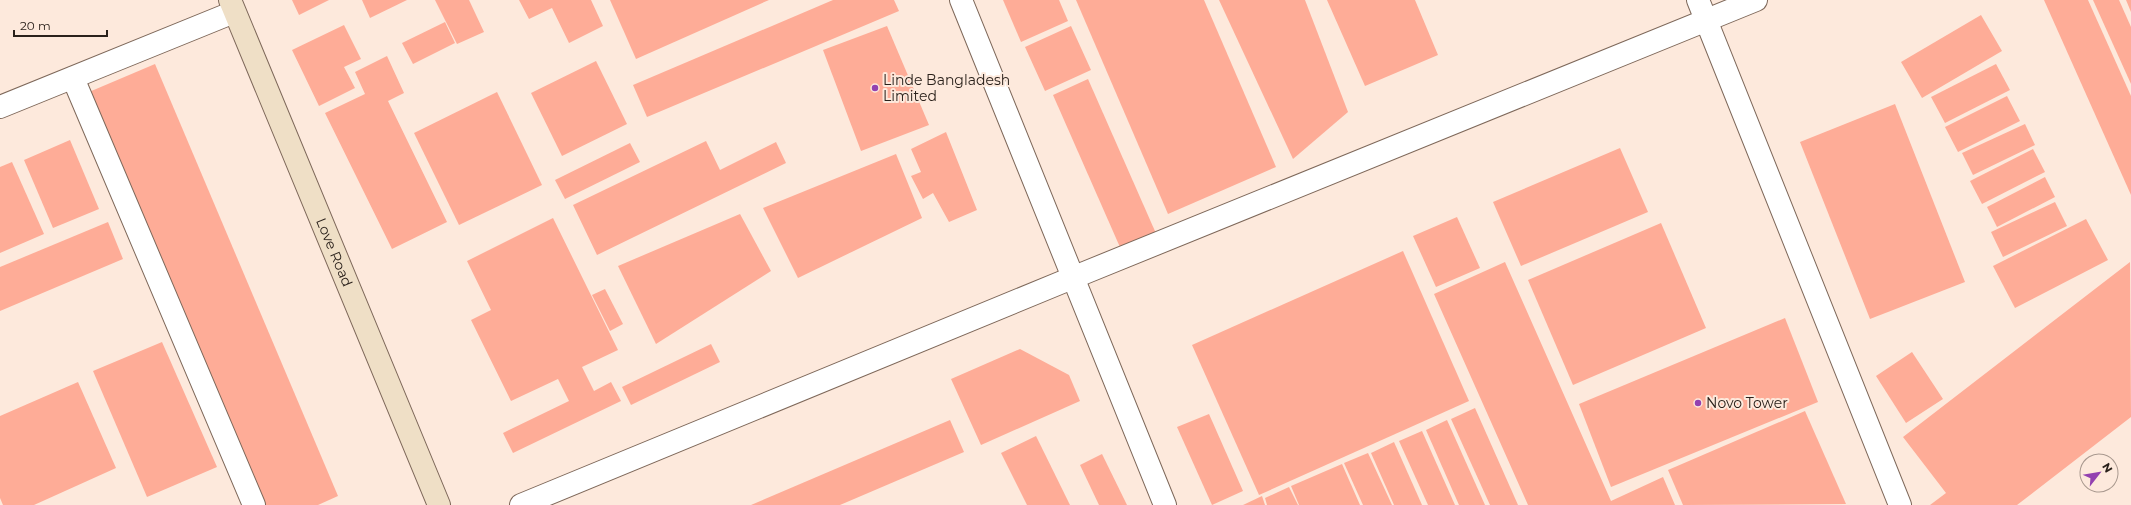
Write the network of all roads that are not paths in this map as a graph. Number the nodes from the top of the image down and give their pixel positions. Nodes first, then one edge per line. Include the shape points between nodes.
1 (961, 0) edge
2 (1698, 0) edge
3 (1756, 0) edge
4 (232, 6) edge
5 (1707, 20) junction
6 (74, 78) junction
7 (0, 107) edge
8 (1072, 278) junction
9 (254, 505) edge
10 (439, 505) edge
11 (521, 505) edge
12 (1165, 505) edge
13 (1900, 505) edge

1 - 8 street
2 - 5 street
3 - 5 street
4 - 6 street
4 - 10 main road, Love Road
5 - 8 street
5 - 13 street
6 - 7 street
6 - 9 street
8 - 11 street
8 - 12 street

